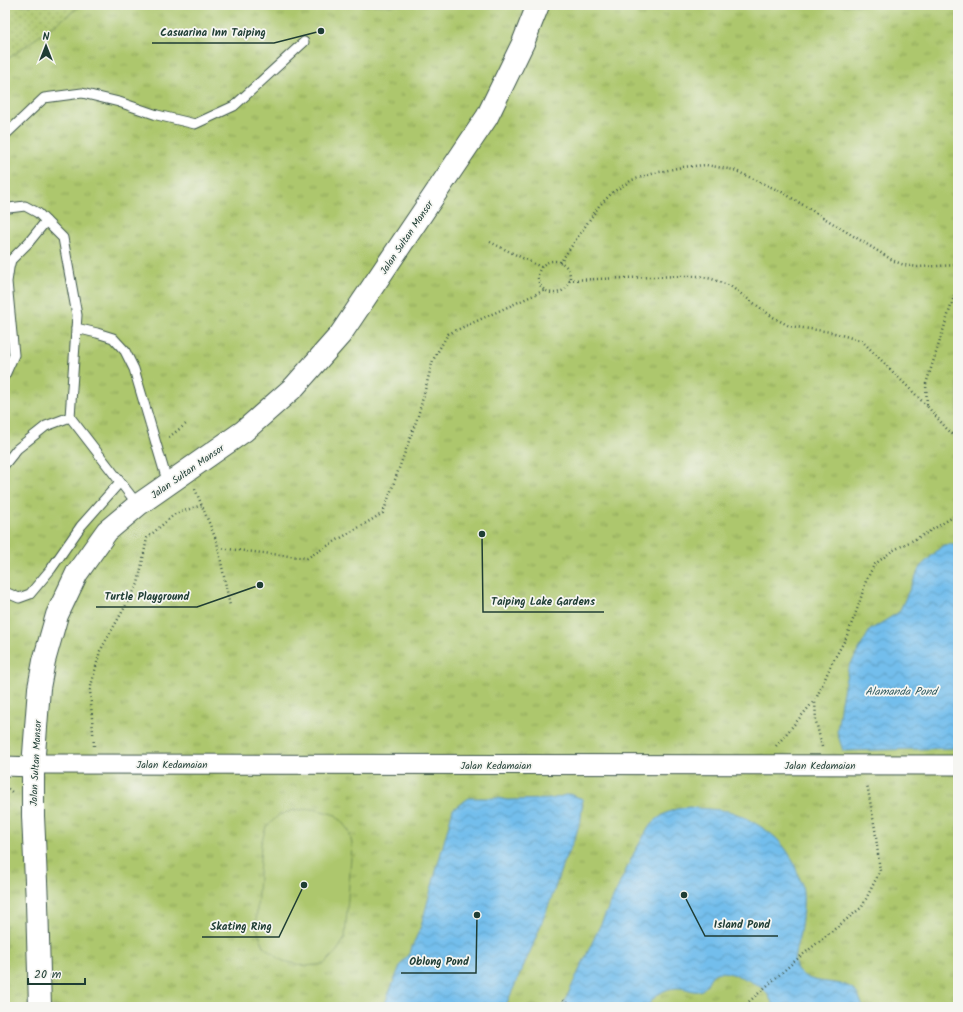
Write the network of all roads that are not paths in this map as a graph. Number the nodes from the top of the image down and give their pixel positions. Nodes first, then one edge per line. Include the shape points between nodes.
1 (538, 5) edge
2 (304, 42) dead end
3 (5, 135) edge
4 (5, 207) edge
5 (46, 221) junction
6 (76, 328) junction
7 (5, 375) edge
8 (70, 417) junction
9 (5, 464) edge
10 (176, 478) junction
11 (120, 482) junction
12 (138, 505) junction
13 (5, 592) edge
14 (958, 765) edge
15 (5, 766) edge
16 (33, 766) junction
17 (40, 1007) edge

1 - 10 street, Jalan Sultan Mansor via 523,43 487,116 340,335 294,387 244,432
2 - 3 lane via 234,106 195,124 82,93 44,98
4 - 5 lane via 25,206
5 - 6 lane via 63,238 77,314
5 - 7 lane via 11,260 7,282 14,355
6 - 8 lane
6 - 10 lane via 113,338 125,351
8 - 9 lane via 46,426 17,449
8 - 11 lane
10 - 12 street, Jalan Sultan Mansor
11 - 12 lane
11 - 13 lane via 80,526 51,569 30,594 20,598
12 - 16 street, Jalan Sultan Mansor via 107,531 77,573 57,615 39,688
14 - 16 street, Jalan Kedamaian
15 - 16 street, Jalan Kedamaian
16 - 17 street, Jalan Sultan Mansor

